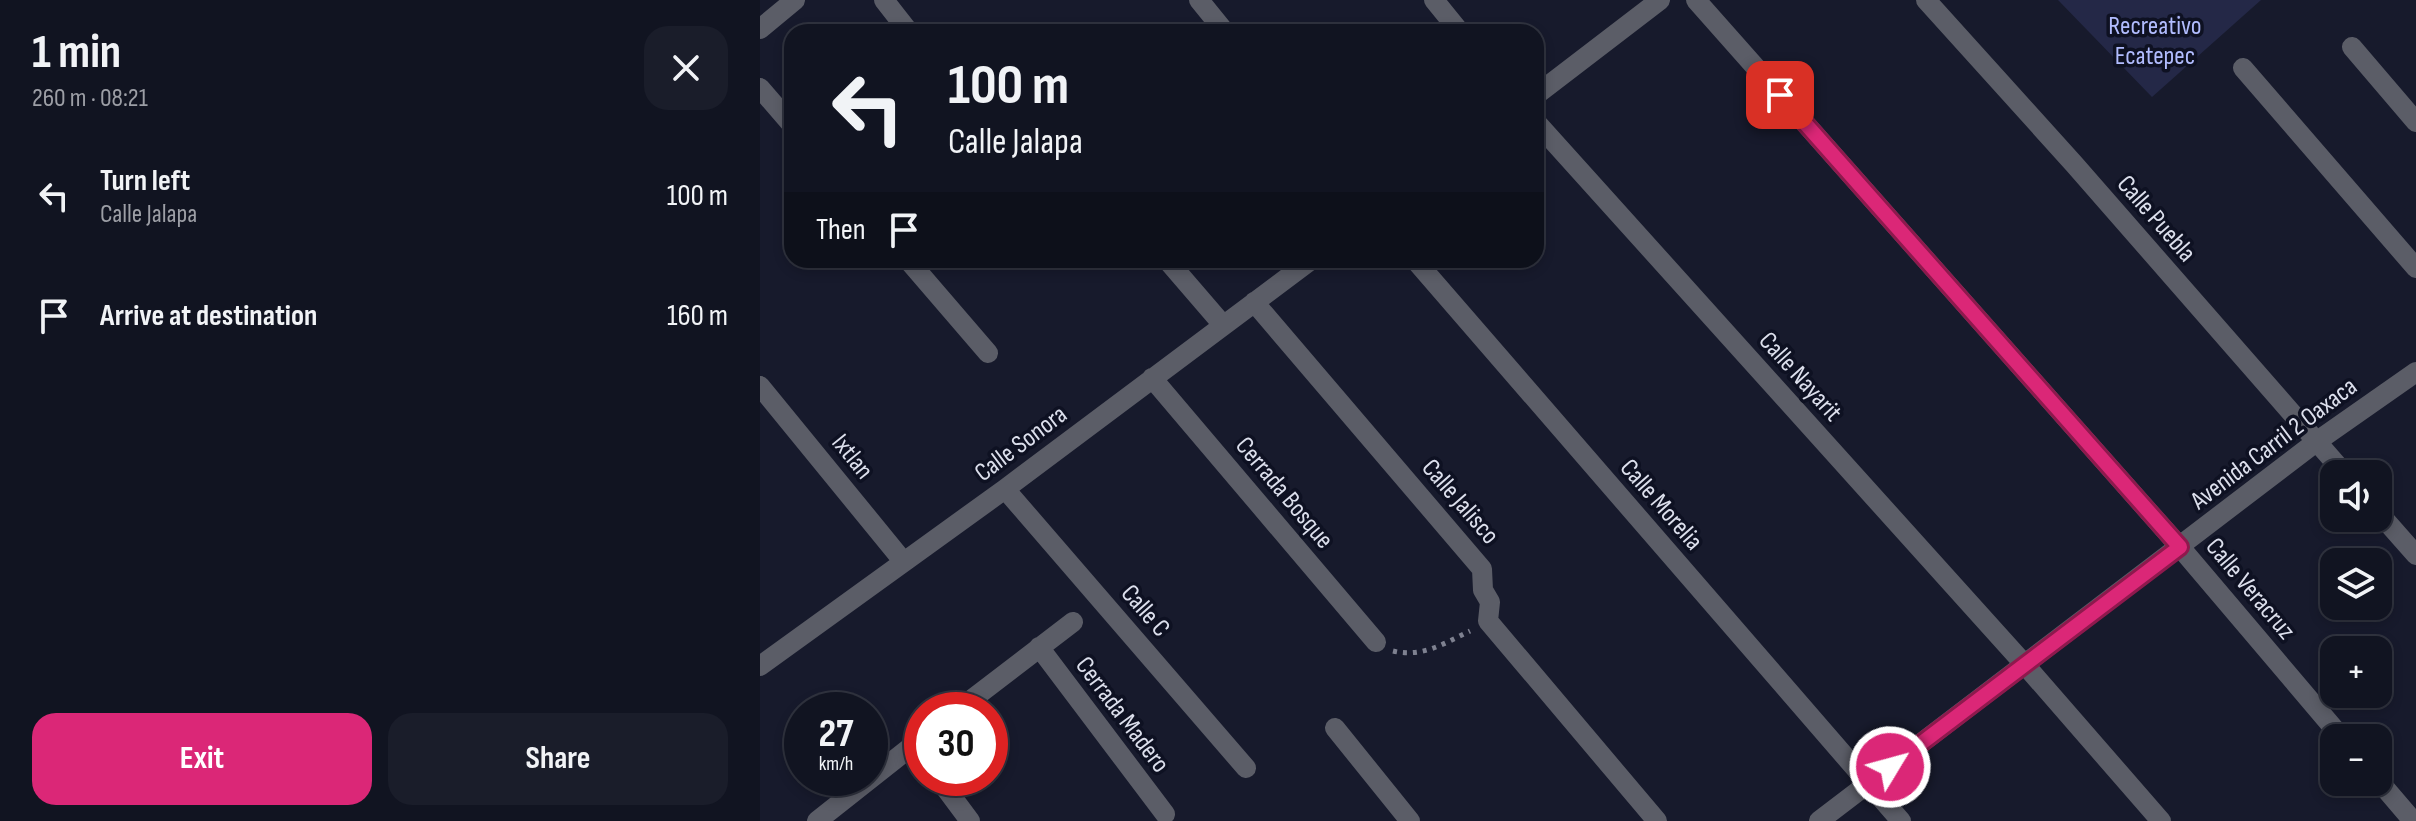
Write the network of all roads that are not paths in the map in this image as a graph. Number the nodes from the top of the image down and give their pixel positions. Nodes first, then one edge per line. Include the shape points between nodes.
1 (795, 0) edge
2 (884, 0) edge
3 (1199, 0) edge
4 (1434, 0) edge
5 (1660, 0) edge
6 (1696, 0) edge
7 (1926, 0) edge
8 (903, 24) edge
9 (1218, 24) edge
10 (1454, 24) edge
11 (760, 29) edge
12 (2352, 47) dead end
13 (2243, 68) dead end
14 (760, 88) edge
15 (1544, 89) edge
16 (784, 116) edge
17 (2416, 122) edge
18 (1544, 131) edge
19 (915, 268) edge
20 (1174, 268) edge
21 (1300, 268) edge
22 (1422, 268) edge
23 (2416, 268) edge
24 (1254, 302) junction
25 (1223, 325) junction
26 (988, 353) dead end
27 (2414, 376) edge
28 (1152, 378) junction
29 (760, 386) edge
30 (2316, 442) junction
31 (2332, 460) edge
32 (1005, 489) junction
33 (2392, 528) edge
34 (2180, 547) junction
35 (2416, 555) edge
36 (903, 561) junction
37 (1073, 622) dead end
38 (1376, 642) road end
39 (1039, 647) junction
40 (760, 666) edge
41 (2026, 666) junction
42 (981, 692) edge
43 (2330, 724) edge
44 (1335, 728) dead end
45 (904, 758) edge
46 (1246, 768) dead end
47 (1868, 783) junction
48 (951, 796) edge
49 (2392, 796) edge
50 (1165, 814) dead end
51 (817, 821) edge
52 (970, 821) edge
53 (1410, 821) edge
54 (1657, 821) edge
55 (1819, 821) edge
56 (1901, 821) edge
57 (2161, 821) edge
58 (2413, 821) edge

1 - 11 street
2 - 8 street
3 - 9 street
4 - 10 street
5 - 15 street
6 - 34 street, Calle Veracruz
7 - 30 street, Calle Puebla
12 - 17 street
13 - 23 street
14 - 16 street
18 - 41 street, Calle Nayarit
19 - 26 street
20 - 25 street
21 - 24 street, Calle Sonora
22 - 47 street, Calle Morelia
24 - 25 street, Calle Sonora
24 - 54 street, Calle Jalisco via 1482,569 1490,602 1488,621
25 - 28 street, Calle Sonora
27 - 30 street, Avenida Carril 2 Oaxaca
28 - 32 street, Calle Sonora
28 - 38 street, Cerrada Bosque
29 - 36 street, Ixtlan
30 - 31 street, Calle Puebla
30 - 34 street, Avenida Carril 2 Oaxaca
32 - 36 street, Calle Sonora
32 - 46 street, Calle C
33 - 35 street
34 - 41 street, Avenida Carril 2 Oaxaca
34 - 43 street, Calle Veracruz
36 - 40 street, Calle Sonora
37 - 39 street
39 - 42 street
39 - 50 street, Cerrada Madero
41 - 47 street, Avenida Carril 2 Oaxaca
41 - 57 street, Calle Nayarit
44 - 53 street
45 - 51 street
47 - 55 street, Avenida Carril 2 Oaxaca
47 - 56 street, Calle Morelia
48 - 52 street
49 - 58 street

